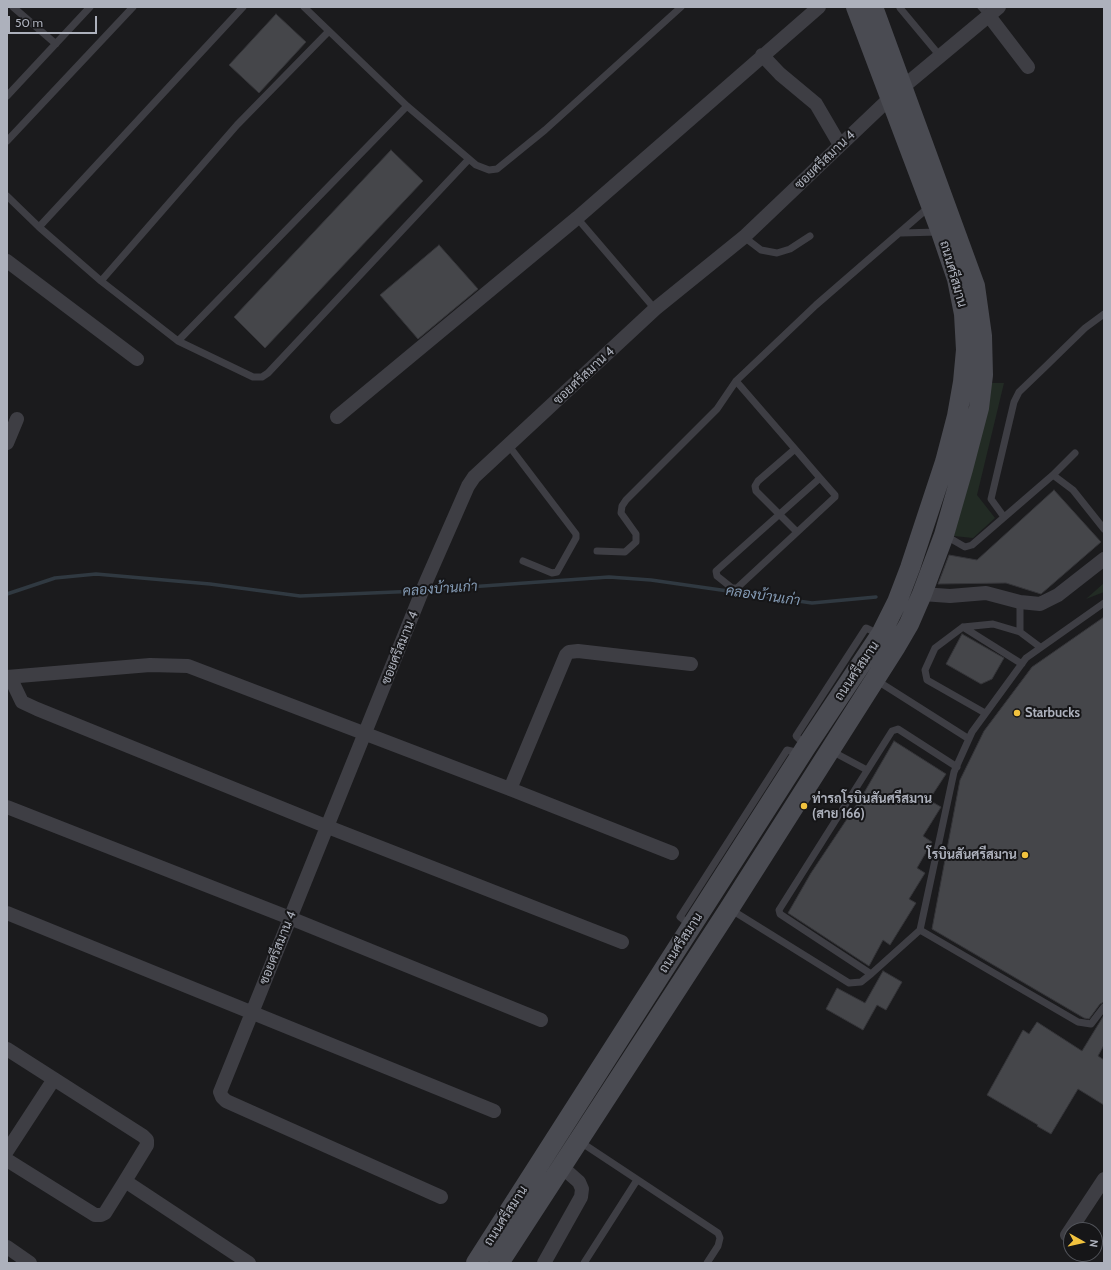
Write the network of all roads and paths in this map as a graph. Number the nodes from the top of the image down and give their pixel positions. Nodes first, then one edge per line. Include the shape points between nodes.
1 (13, 7) edge
2 (90, 7) edge
3 (133, 7) edge
4 (243, 7) edge
5 (304, 7) edge
6 (681, 7) edge
7 (819, 7) edge
8 (856, 7) edge
9 (873, 7) edge
10 (900, 8) dead end
11 (990, 10) edge
12 (329, 31) junction
13 (56, 44) junction
14 (762, 55) junction
15 (940, 56) junction
16 (1028, 67) dead end
17 (897, 92) junction
18 (7, 96) edge
19 (407, 106) junction
20 (7, 142) edge
21 (840, 145) junction
22 (469, 159) junction
23 (7, 196) edge
24 (930, 205) junction
25 (576, 218) junction
26 (39, 227) junction
27 (941, 232) junction
28 (901, 233) junction
29 (810, 236) dead end
30 (744, 237) junction
31 (7, 261) edge
32 (101, 281) junction
33 (655, 309) junction
34 (1104, 314) edge
35 (178, 341) junction
36 (137, 359) dead end
37 (736, 381) junction
38 (337, 417) dead end
39 (17, 419) dead end
40 (7, 443) edge
41 (509, 446) junction
42 (795, 449) junction
43 (1075, 453) dead end
44 (1053, 475) junction
45 (820, 478) junction
46 (779, 514) junction
47 (1004, 517) junction
48 (1103, 524) edge
49 (797, 532) junction
50 (944, 535) junction
51 (597, 551) dead end
52 (1104, 559) edge
53 (523, 561) dead end
54 (922, 594) junction
55 (1020, 602) junction
56 (1104, 603) edge
57 (963, 627) junction
58 (1020, 632) junction
59 (1040, 647) junction
60 (691, 664) dead end
61 (1022, 664) junction
62 (9, 677) edge
63 (879, 685) junction
64 (985, 713) junction
65 (365, 734) junction
66 (969, 739) junction
67 (835, 761) dead end
68 (957, 767) junction
69 (867, 770) junction
70 (510, 789) junction
71 (7, 808) edge
72 (328, 827) junction
73 (672, 853) dead end
74 (736, 910) junction
75 (7, 914) edge
76 (290, 918) junction
77 (920, 930) junction
78 (622, 942) dead end
79 (871, 974) junction
80 (1104, 1007) edge
81 (252, 1013) junction
82 (541, 1020) dead end
83 (7, 1049) edge
84 (54, 1079) junction
85 (494, 1111) dead end
86 (579, 1141) junction
87 (7, 1151) edge
88 (7, 1160) edge
89 (562, 1167) junction
90 (1104, 1179) edge
91 (637, 1180) junction
92 (125, 1181) junction
93 (441, 1197) dead end
94 (1076, 1222) edge
95 (7, 1247) edge
96 (30, 1263) edge
97 (249, 1263) edge
98 (476, 1263) edge
99 (499, 1263) edge
100 (544, 1263) edge
101 (584, 1263) edge
102 (707, 1263) edge

1 - 13 lane
2 - 13 lane
3 - 20 lane
4 - 26 lane
5 - 12 lane
6 - 22 lane via 545,130 497,169 483,169
7 - 14 street
8 - 17 main road, ถนนศรีสมาน
9 - 17 main road, ถนนศรีสมาน
10 - 15 lane
11 - 15 street, ซอยศรีสมาน 4
11 - 16 street
12 - 19 lane
12 - 32 lane via 238,125
13 - 18 lane
14 - 21 street via 816,104
14 - 25 street
15 - 17 street, ซอยศรีสมาน 4
17 - 21 street, ซอยศรีสมาน 4
17 - 24 main road, ถนนศรีสมาน
17 - 50 main road, ถนนศรีสมาน via 971,270 982,336 983,375 979,408
19 - 22 lane
19 - 35 lane
21 - 30 street, ซอยศรีสมาน 4
22 - 35 lane via 268,373 253,377
23 - 26 lane
24 - 27 main road, ถนนศรีสมาน
24 - 28 lane
25 - 33 lane
25 - 38 street
26 - 32 lane
27 - 28 lane
27 - 98 main road, ถนนศรีสมาน via 957,279 964,314 966,350 963,382 945,462 897,602 881,634
28 - 37 lane via 816,304
29 - 30 lane via 777,254 761,250
30 - 33 street, ซอยศรีสมาน 4
31 - 36 street
32 - 35 lane
33 - 41 street, ซอยศรีสมาน 4
34 - 47 lane via 1085,328 1019,392 1014,402 991,499
37 - 42 lane
37 - 51 lane via 717,409 622,506 621,513 636,534 636,542 624,552
39 - 40 street
41 - 53 lane via 576,534 557,572 552,573
41 - 65 street, ซอยศรีสมาน 4 via 470,481
42 - 45 lane
42 - 46 lane via 758,481 756,486 756,491
43 - 44 lane
44 - 47 lane
44 - 48 lane via 1073,490
45 - 46 lane
45 - 49 lane via 835,495 834,500
46 - 49 lane
46 - 49 lane via 716,571 717,576 732,588 737,588
47 - 50 lane via 968,547
50 - 54 main road, ถนนศรีสมาน
52 - 55 street via 1047,602
54 - 55 street via 950,596 986,593
54 - 63 main road, ถนนศรีสมาน
55 - 58 lane
56 - 59 lane
57 - 58 lane via 993,624
57 - 61 lane
57 - 64 lane via 935,648 925,670 925,676 927,680
58 - 59 lane
59 - 61 lane
60 - 70 street via 569,652
61 - 64 lane
62 - 65 street via 150,665 188,666
62 - 72 street via 22,702 37,710
63 - 66 lane
63 - 74 main road, ถนนศรีสมาน
64 - 66 lane
65 - 70 street
65 - 72 street, ซอยศรีสมาน 4
66 - 68 lane
67 - 69 lane via 841,752
68 - 69 lane via 896,728
68 - 77 lane
69 - 79 lane via 779,912
70 - 73 street
71 - 76 street
72 - 76 street, ซอยศรีสมาน 4
72 - 78 street
74 - 79 lane via 849,983 861,982
74 - 86 main road, ถนนศรีสมาน
75 - 81 street
76 - 81 street, ซอยศรีสมาน 4
76 - 82 street
77 - 79 lane
77 - 80 lane via 1078,1022 1091,1024
81 - 85 street
81 - 93 street, ซอยศรีสมาน 4 via 222,1086 222,1097
83 - 84 street
84 - 87 street
84 - 92 street via 147,1140 147,1145
86 - 89 main road, ถนนศรีสมาน
86 - 91 lane
88 - 92 street via 95,1215 105,1213
89 - 99 main road, ถนนศรีสมาน
89 - 100 street via 579,1182 582,1189 581,1197
90 - 94 street
91 - 101 lane
91 - 102 lane via 718,1233 718,1246
92 - 97 street
95 - 96 street

